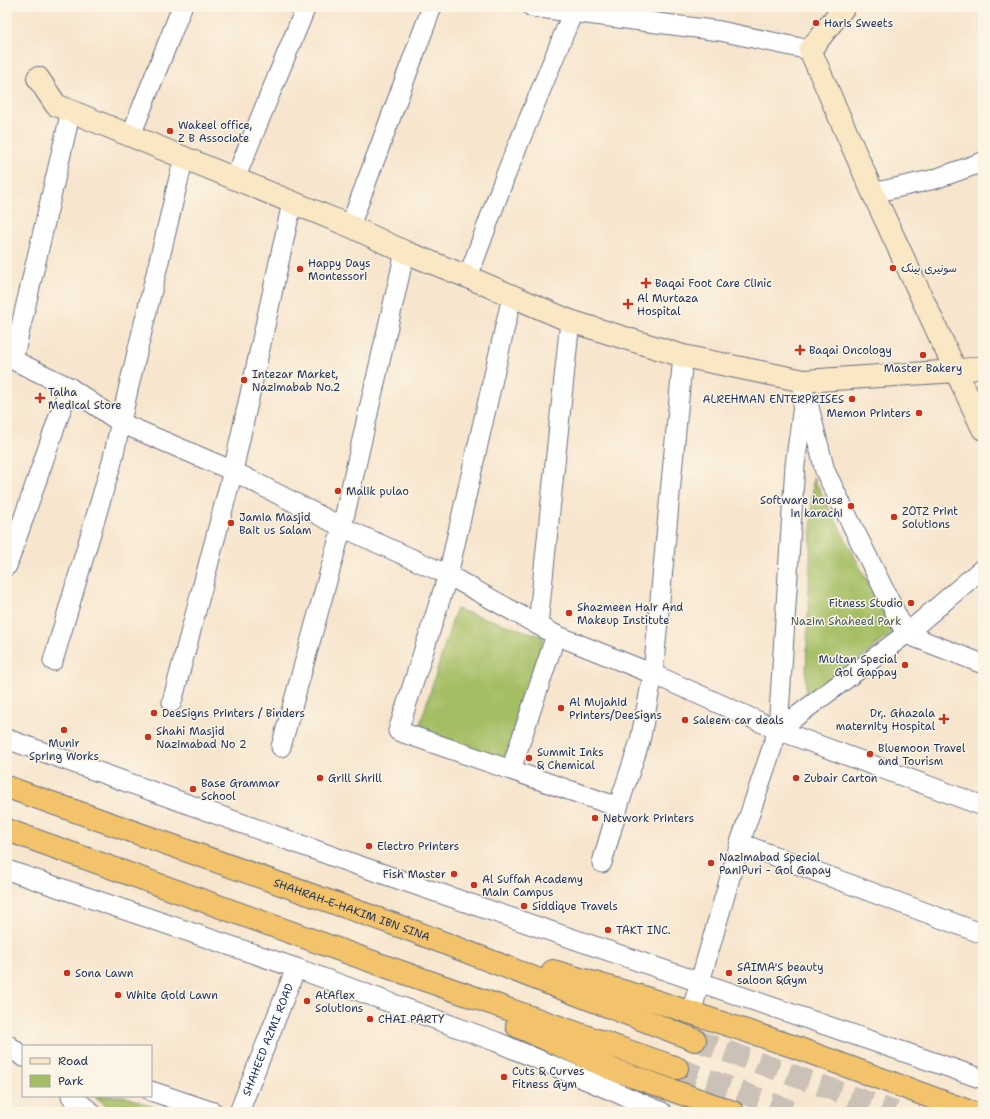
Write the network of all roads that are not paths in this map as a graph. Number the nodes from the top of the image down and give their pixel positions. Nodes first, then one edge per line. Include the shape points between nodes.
1 (182, 7) edge
2 (306, 7) edge
3 (432, 7) edge
4 (532, 7) edge
5 (844, 7) edge
6 (574, 10) edge
7 (810, 50) junction
8 (38, 78) dead end
9 (71, 111) junction
10 (131, 135) junction
11 (184, 157) junction
12 (983, 162) edge
13 (235, 179) junction
14 (873, 193) junction
15 (292, 203) junction
16 (350, 226) junction
17 (405, 252) junction
18 (468, 277) junction
19 (512, 296) junction
20 (570, 321) junction
21 (683, 356) junction
22 (983, 367) edge
23 (956, 371) junction
24 (804, 382) junction
25 (70, 387) junction
26 (121, 423) junction
27 (983, 429) edge
28 (233, 471) junction
29 (342, 527) junction
30 (7, 566) edge
31 (983, 568) edge
32 (448, 575) junction
33 (538, 625) junction
34 (906, 634) junction
35 (556, 635) junction
36 (53, 661) dead end
37 (983, 664) edge
38 (653, 674) junction
39 (172, 702) dead end
40 (778, 730) junction
41 (7, 739) edge
42 (281, 747) dead end
43 (511, 770) junction
44 (7, 787) edge
45 (983, 806) edge
46 (618, 807) junction
47 (7, 830) edge
48 (740, 843) junction
49 (602, 863) dead end
50 (7, 870) edge
51 (413, 932) junction
52 (983, 934) edge
53 (296, 968) junction
54 (390, 968) junction
55 (700, 983) junction
56 (691, 1013) junction
57 (694, 1040) tunnel mouth
58 (7, 1041) edge
59 (7, 1044) edge
60 (22, 1047) edge
61 (22, 1056) edge
62 (677, 1068) tunnel mouth
63 (983, 1079) edge
64 (152, 1091) edge
65 (72, 1097) edge
66 (655, 1111) edge
67 (91, 1112) edge
68 (213, 1112) edge
69 (239, 1112) edge
70 (733, 1112) edge
71 (971, 1112) edge

1 - 10 street
2 - 13 street
3 - 16 street
4 - 6 street
5 - 7 street
6 - 7 street via 720,31
6 - 18 street via 506,174
7 - 14 street
8 - 9 street via 56,105
9 - 10 street
9 - 25 street via 12,360
10 - 11 street
11 - 13 street
11 - 26 street
12 - 14 street via 935,179
13 - 15 street
14 - 23 street
15 - 16 street
15 - 28 street
16 - 17 street
17 - 18 street
17 - 29 street
18 - 19 street
19 - 20 street
19 - 32 street
20 - 21 street
20 - 33 street
21 - 24 street
21 - 38 street
22 - 23 street
23 - 24 street
23 - 27 street
24 - 34 street via 824,471
24 - 40 street via 795,465
25 - 26 street
25 - 30 street
26 - 28 street
26 - 36 street via 112,462
28 - 29 street
28 - 39 street
29 - 32 street
29 - 42 street
31 - 34 street
32 - 33 street
32 - 43 street via 398,732
33 - 35 street
34 - 37 street
34 - 40 street
35 - 38 street
35 - 43 street
38 - 40 street
38 - 46 street via 640,741
40 - 45 street
40 - 48 street
41 - 55 street via 357,865
43 - 46 street
44 - 51 highway, SHAHRAH-E-HAKIM IBN SINA
46 - 49 street
47 - 54 highway
48 - 52 street
48 - 55 street
50 - 53 street
51 - 56 highway
51 - 57 highway, SHAHRAH-E-HAKIM IBN SINA
53 - 66 street via 497,1042
53 - 69 street, SHAHEED AZMI ROAD
54 - 62 highway
54 - 70 highway via 612,1069
55 - 56 street
55 - 63 street
56 - 71 highway via 792,1046
58 - 60 street
59 - 61 street
64 - 68 street
65 - 67 street

